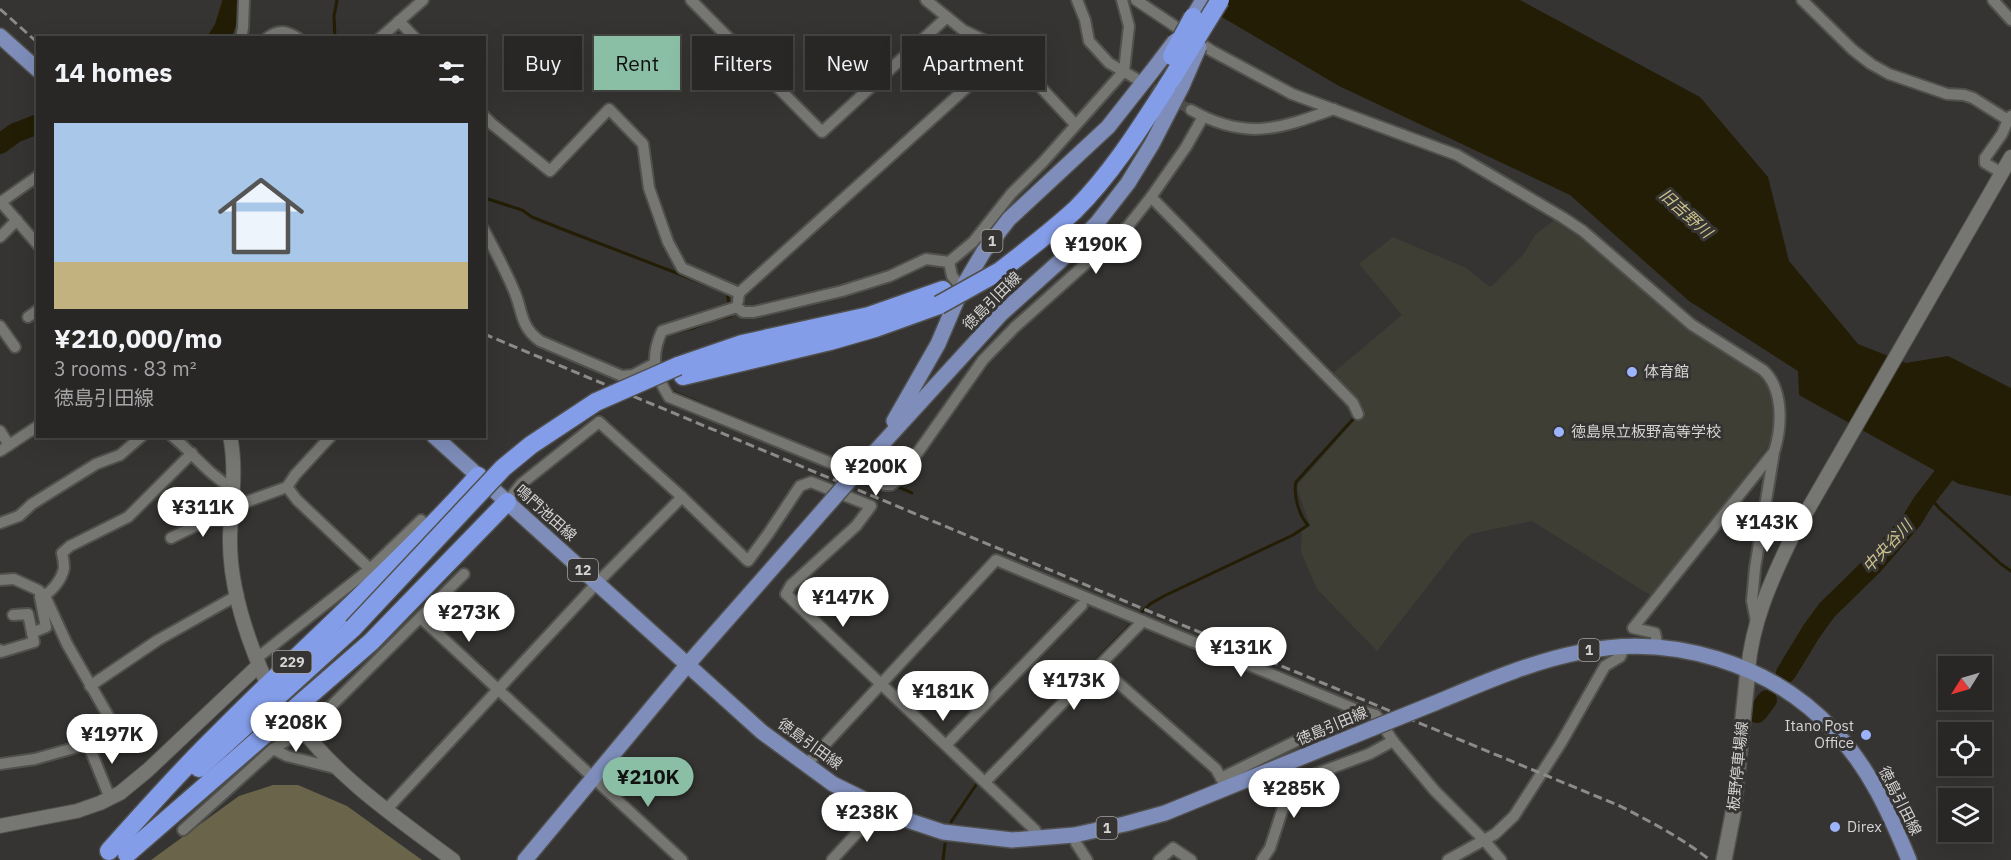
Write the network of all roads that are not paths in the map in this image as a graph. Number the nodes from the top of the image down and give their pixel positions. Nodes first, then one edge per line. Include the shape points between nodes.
1 (244, 0) edge
2 (423, 0) edge
3 (691, 0) edge
4 (926, 0) edge
5 (1077, 0) edge
6 (1122, 0) edge
7 (1136, 0) edge
8 (1203, 0) edge
9 (1220, 0) edge
10 (1802, 0) edge
11 (1993, 0) edge
12 (947, 17) junction
13 (1193, 17) joint
14 (2011, 20) edge
15 (399, 21) junction
16 (0, 36) edge
17 (241, 36) edge
18 (270, 36) edge
19 (294, 36) edge
20 (382, 36) edge
21 (413, 36) edge
22 (976, 36) edge
23 (36, 68) edge
24 (1124, 71) junction
25 (1167, 77) junction
26 (1135, 78) tunnel mouth
27 (964, 90) edge
28 (1043, 90) edge
29 (1334, 109) junction
30 (1191, 110) tunnel mouth
31 (1203, 117) junction
32 (486, 118) edge
33 (2010, 118) edge
34 (1075, 124) junction
35 (2011, 157) edge
36 (36, 177) edge
37 (2000, 177) junction
38 (1151, 197) junction
39 (1, 202) edge
40 (17, 220) junction
41 (486, 234) edge
42 (0, 237) edge
43 (36, 243) edge
44 (949, 262) junction
45 (962, 288) junction
46 (739, 293) junction
47 (736, 307) junction
48 (36, 311) edge
49 (1001, 314) junction
50 (28, 317) dead end
51 (0, 326) edge
52 (1015, 327) junction
53 (15, 347) dead end
54 (654, 364) junction
55 (1358, 414) dead end
56 (36, 427) edge
57 (0, 431) edge
58 (140, 438) edge
59 (180, 438) edge
60 (230, 438) edge
61 (329, 438) edge
62 (436, 438) edge
63 (879, 447) junction
64 (5, 448) edge
65 (1774, 452) junction
66 (192, 453) junction
67 (478, 476) junction
68 (287, 487) junction
69 (232, 488) junction
70 (682, 496) junction
71 (232, 502) junction
72 (507, 502) junction
73 (1763, 515) junction
74 (232, 520) junction
75 (421, 520) dead end
76 (0, 523) edge
77 (1792, 537) junction
78 (171, 538) dead end
79 (370, 569) junction
80 (464, 574) dead end
81 (0, 580) edge
82 (597, 583) junction
83 (45, 596) junction
84 (238, 596) junction
85 (1082, 605) dead end
86 (13, 615) dead end
87 (421, 618) junction
88 (1138, 619) junction
89 (1756, 621) junction
90 (32, 633) junction
91 (1625, 646) junction
92 (1658, 647) junction
93 (0, 650) edge
94 (258, 661) junction
95 (688, 664) junction
96 (1099, 666) junction
97 (1748, 670) junction
98 (265, 679) dead end
99 (881, 684) junction
100 (90, 686) junction
101 (498, 688) junction
102 (1355, 710) junction
103 (299, 726) junction
104 (1393, 741) junction
105 (87, 744) junction
106 (946, 745) junction
107 (273, 749) junction
108 (0, 764) edge
109 (806, 765) junction
110 (339, 769) junction
111 (594, 778) junction
112 (985, 782) junction
113 (1224, 783) junction
114 (110, 798) junction
115 (877, 807) junction
116 (386, 810) junction
117 (0, 826) edge
118 (183, 830) dead end
119 (1074, 835) junction
120 (1039, 838) junction
121 (1484, 840) junction
122 (114, 856) edge
123 (453, 860) edge
124 (525, 860) edge
125 (682, 860) edge
126 (832, 860) edge
127 (1087, 860) edge
128 (1159, 860) edge
129 (1191, 860) edge
130 (1262, 860) edge
131 (1448, 860) edge
132 (1501, 860) edge
133 (1724, 860) edge
134 (1909, 860) edge

1 - 17 street
2 - 15 street
3 - 12 street via 822,132
4 - 12 street
5 - 24 street via 1089,41 1110,63
6 - 24 street via 1129,26
7 - 29 street via 1212,51 1292,94
8 - 13 main road
9 - 25 highway, bridge
10 - 33 street via 1871,64 1947,94 1973,98
11 - 14 street
12 - 22 street
13 - 25 highway, bridge
15 - 20 street
15 - 21 street
16 - 23 main road
18 - 19 street via 285,31
24 - 26 street
24 - 34 street
25 - 45 main road, 徳島引田線 / 1 via 1009,219
25 - 49 main road, 徳島引田線 / 1 via 1152,144 1128,183 1097,223
25 - 122 highway via 1104,177 1042,239 999,266 941,297 742,344 602,410 564,434 510,476 357,631
27 - 46 street
28 - 34 street
29 - 31 street via 1293,124 1254,129 1237,129
29 - 65 street via 1457,156 1562,216 1692,325 1763,370 1774,382 1778,402
30 - 31 street
31 - 38 street
32 - 46 street via 550,171 609,109 643,144 649,188 668,242 682,268
33 - 37 street via 1985,158
34 - 44 street via 973,242
35 - 37 street
36 - 39 street
37 - 77 street
38 - 52 street via 1121,232
38 - 55 street via 1353,403
39 - 40 street
40 - 42 street
40 - 43 street
41 - 54 street via 516,295 521,318 540,341 622,376
44 - 45 street via 952,276
44 - 47 street via 926,259 861,285 754,312
45 - 63 main road, 徳島引田線 / 1 via 938,344
46 - 47 street
47 - 54 street via 662,331 655,346
48 - 50 street
49 - 52 street
49 - 63 main road, 徳島引田線 / 1
51 - 53 street
52 - 54 street via 983,360 891,485 669,397
56 - 64 street
57 - 64 street
58 - 76 street via 120,455 96,464 19,516
59 - 66 street
60 - 69 street
61 - 68 street
62 - 67 main road, 鳴門池田線 / 12
63 - 95 main road, 徳島引田線 / 1, bridge
65 - 73 street
65 - 92 street via 1633,628 1655,633
66 - 69 street via 206,470
66 - 83 street via 128,517 62,553 64,567 59,580
67 - 72 main road, 鳴門池田線 / 12
67 - 122 highway, 229 via 171,782
68 - 71 street via 246,502
68 - 79 street
69 - 71 street
70 - 72 street via 599,422 521,484
70 - 82 street
70 - 99 street via 748,561 800,486 811,482 871,506 856,526 786,594
71 - 74 street
72 - 82 main road, 鳴門池田線 / 12
72 - 122 highway, 229 via 371,642
73 - 77 street
73 - 89 street via 1752,601
74 - 78 street via 207,520
74 - 84 street via 230,539
75 - 79 street
77 - 89 street
79 - 94 street
80 - 87 street
81 - 83 street via 14,579
82 - 95 main road, 鳴門池田線 / 12
82 - 101 street
83 - 90 street via 40,597 46,627
83 - 100 street
84 - 94 street
84 - 100 street via 158,640
85 - 106 street
86 - 90 street via 27,615
87 - 101 street
87 - 103 street
88 - 96 street
88 - 99 street via 996,560
88 - 102 street
89 - 97 street
90 - 93 street via 34,642
91 - 92 main road, 徳島引田線 / 1
91 - 113 main road, 徳島引田線 / 1, bridge via 1583,651 1499,676
91 - 121 street via 1620,657 1605,666 1514,816
92 - 97 main road, 徳島引田線 / 1 via 1718,658
94 - 98 street
94 - 114 street via 148,771
95 - 109 main road, 徳島引田線 / 1 via 762,732
95 - 111 main road, 徳島引田線 / 1
96 - 112 street
96 - 113 street via 1216,769
97 - 133 main road, 板野停車場線 via 1733,814
97 - 134 main road, 徳島引田線 / 1 via 1808,705 1836,732 1879,793
99 - 106 street
99 - 109 street
100 - 105 street via 110,719 109,728
101 - 111 street
101 - 116 street
102 - 104 street via 1376,715
102 - 113 street
103 - 107 street
103 - 110 street
104 - 121 street
104 - 130 street via 1370,754 1291,783 1270,848
105 - 108 street
105 - 114 street
106 - 112 street
107 - 110 street
107 - 118 street
109 - 115 main road, 徳島引田線 / 1
110 - 116 street
111 - 124 main road, 徳島引田線 / 1
111 - 125 street
112 - 120 street
113 - 119 main road, 徳島引田線 / 1 via 1165,813
114 - 117 street via 77,811
115 - 120 main road, 徳島引田線 / 1 via 943,832 1012,840
115 - 126 street
116 - 123 street
119 - 120 main road, 徳島引田線 / 1
119 - 127 street
121 - 131 street
121 - 132 street
128 - 129 street via 1173,848

